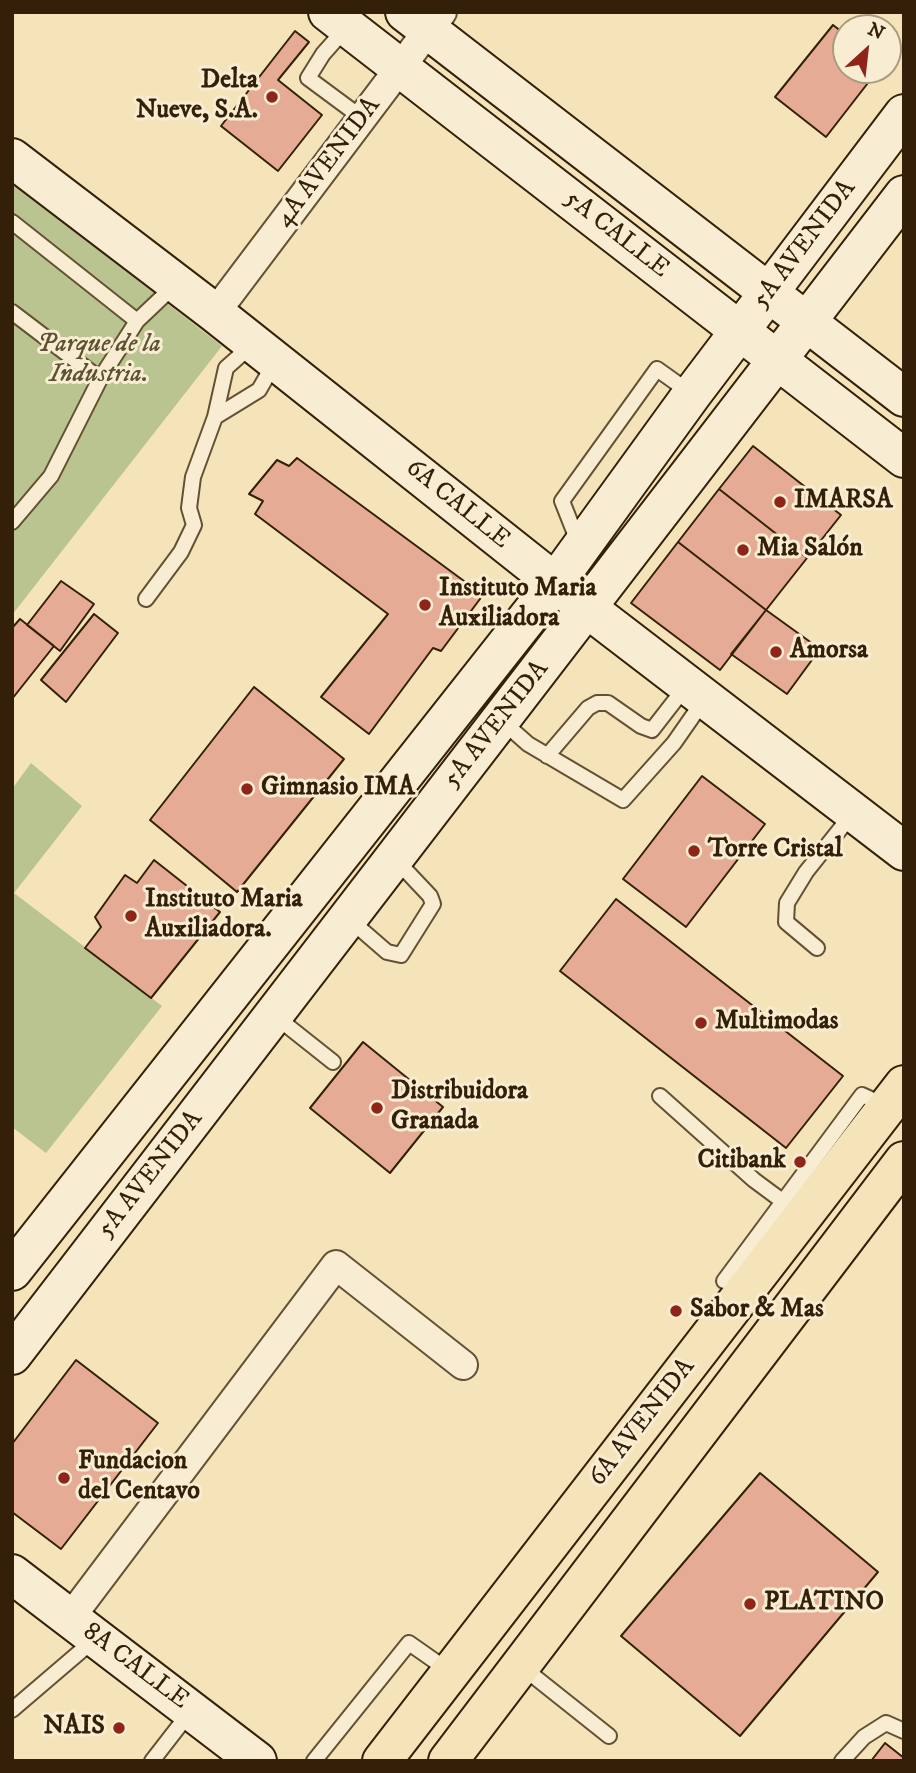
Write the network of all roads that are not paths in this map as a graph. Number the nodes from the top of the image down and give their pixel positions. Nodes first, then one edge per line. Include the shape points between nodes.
1 (425, 18) edge
2 (337, 20) edge
3 (400, 68) junction
4 (904, 114) edge
5 (362, 118) junction
6 (12, 158) edge
7 (904, 195) edge
8 (12, 222) edge
9 (176, 285) junction
10 (769, 293) junction
11 (12, 312) edge
12 (215, 313) junction
13 (137, 321) junction
14 (806, 322) junction
15 (740, 330) junction
16 (265, 352) junction
17 (777, 360) junction
18 (100, 379) junction
19 (904, 397) edge
20 (215, 417) junction
21 (904, 458) edge
22 (12, 522) edge
23 (555, 583) junction
24 (146, 599) dead end
25 (587, 608) junction
26 (697, 691) junction
27 (501, 720) junction
28 (547, 756) junction
29 (854, 812) junction
30 (904, 851) edge
31 (394, 859) junction
32 (348, 918) junction
33 (817, 948) dead end
34 (274, 1014) junction
35 (333, 1062) dead end
36 (660, 1096) dead end
37 (898, 1100) edge
38 (904, 1161) edge
39 (793, 1209) junction
40 (12, 1271) edge
41 (724, 1281) dead end
42 (12, 1355) edge
43 (463, 1364) dead end
44 (658, 1429) dead end
45 (12, 1574) edge
46 (83, 1628) junction
47 (520, 1665) junction
48 (449, 1671) junction
49 (12, 1710) edge
50 (191, 1710) junction
51 (904, 1731) edge
52 (609, 1736) dead end
53 (152, 1761) edge
54 (257, 1761) edge
55 (314, 1761) edge
56 (382, 1761) edge
57 (447, 1761) edge
58 (842, 1761) edge

1 - 3 street, 4A AVENIDA
1 - 10 street, 5A CALLE
2 - 3 street, 5A CALLE
2 - 5 lane via 308,78
3 - 5 street, 4A AVENIDA
3 - 15 street, 5A CALLE
4 - 10 street, 5A AVENIDA
5 - 12 street, 4A AVENIDA
6 - 9 street, 6A CALLE
7 - 14 street, 5A AVENIDA
8 - 13 lane
9 - 12 street, 6A CALLE
9 - 13 lane
10 - 14 street, 5A CALLE
10 - 15 street, 5A AVENIDA
11 - 18 lane
12 - 16 street, 6A CALLE
13 - 18 lane
14 - 17 street, 5A AVENIDA
14 - 19 street, 5A CALLE
15 - 17 street, 5A CALLE
15 - 23 street, 5A AVENIDA
16 - 20 lane via 259,390
16 - 20 lane via 226,368
16 - 23 street, 6A CALLE
17 - 21 street, 5A CALLE
17 - 25 street, 5A AVENIDA
18 - 22 lane via 51,476
20 - 24 lane via 193,477 189,508 194,525 181,552
23 - 25 street, 6A CALLE
23 - 40 street, 5A AVENIDA
25 - 26 street, 6A CALLE
25 - 27 street, 5A AVENIDA
26 - 28 lane via 652,730 608,704 597,703
26 - 28 lane via 674,743 624,800
26 - 29 street, 6A CALLE
27 - 28 lane
27 - 31 street, 5A AVENIDA
29 - 30 street, 6A CALLE
29 - 33 lane via 786,903 786,922
31 - 32 street, 5A AVENIDA
31 - 32 lane via 433,904 401,955 387,952
32 - 34 street, 5A AVENIDA
34 - 35 lane
34 - 42 street, 5A AVENIDA
36 - 39 lane
37 - 39 main road, 6A AVENIDA
37 - 44 lane
38 - 47 main road, 6A AVENIDA
39 - 41 lane
39 - 48 main road, 6A AVENIDA
43 - 46 street via 336,1265
45 - 46 street, 8A CALLE
46 - 49 lane
46 - 50 street, 8A CALLE
47 - 52 lane
47 - 57 main road, 6A AVENIDA
48 - 55 lane via 409,1643
48 - 56 main road, 6A AVENIDA
50 - 53 lane
50 - 54 street, 8A CALLE
51 - 58 lane via 886,1723 864,1737

